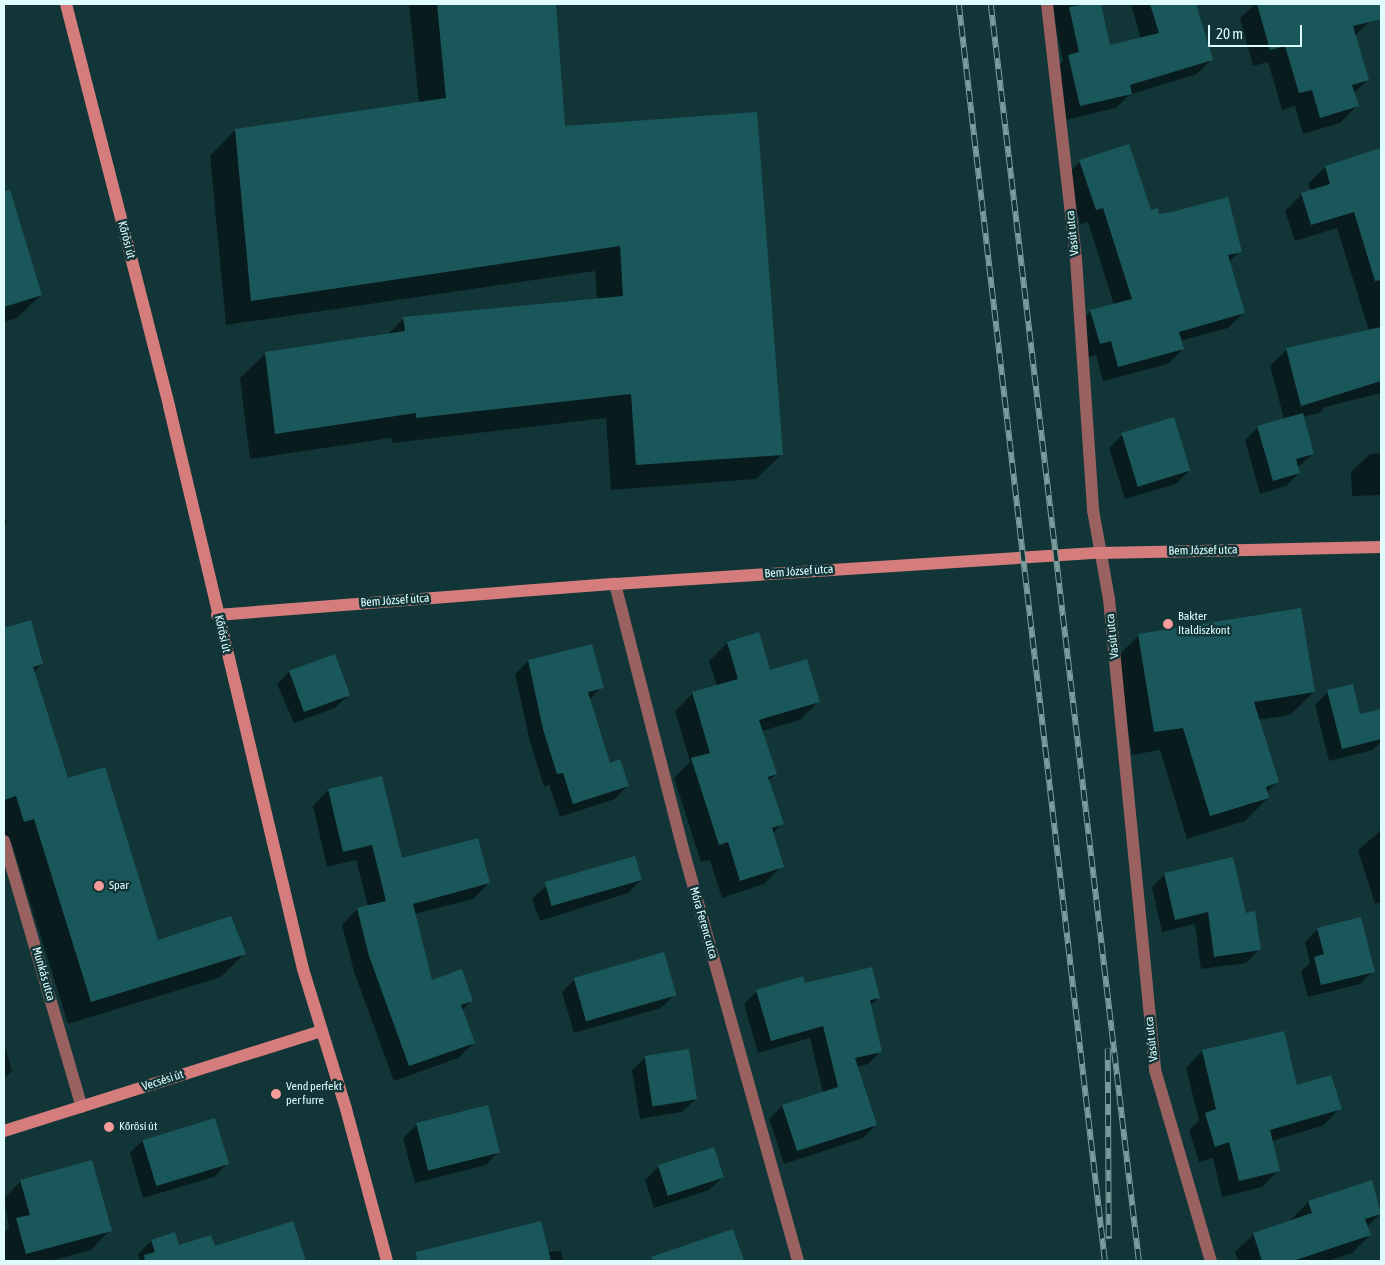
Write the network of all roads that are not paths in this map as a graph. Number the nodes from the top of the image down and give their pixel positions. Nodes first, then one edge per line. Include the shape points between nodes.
1 (66, 4) edge
2 (1047, 4) edge
3 (1381, 547) edge
4 (1100, 553) junction
5 (615, 584) junction
6 (217, 615) junction
7 (4, 841) edge
8 (321, 1031) junction
9 (82, 1107) junction
10 (4, 1131) edge
11 (387, 1261) edge
12 (798, 1261) edge
13 (1211, 1261) edge

1 - 6 main road, Kőrösi út via 169,406
2 - 4 street, Vasút utca via 1076,259 1093,510
3 - 4 main road, Bem József utca
4 - 5 main road, Bem József utca
4 - 13 street, Vasút utca via 1109,599 1155,1070
5 - 6 main road, Bem József utca
5 - 12 street, Móra Ferenc utca via 683,850
6 - 8 main road, Kőrösi út
7 - 9 street, Munkás utca
8 - 9 main road, Vecsési út
8 - 11 main road, Kőrösi út
9 - 10 main road, Vecsési út

